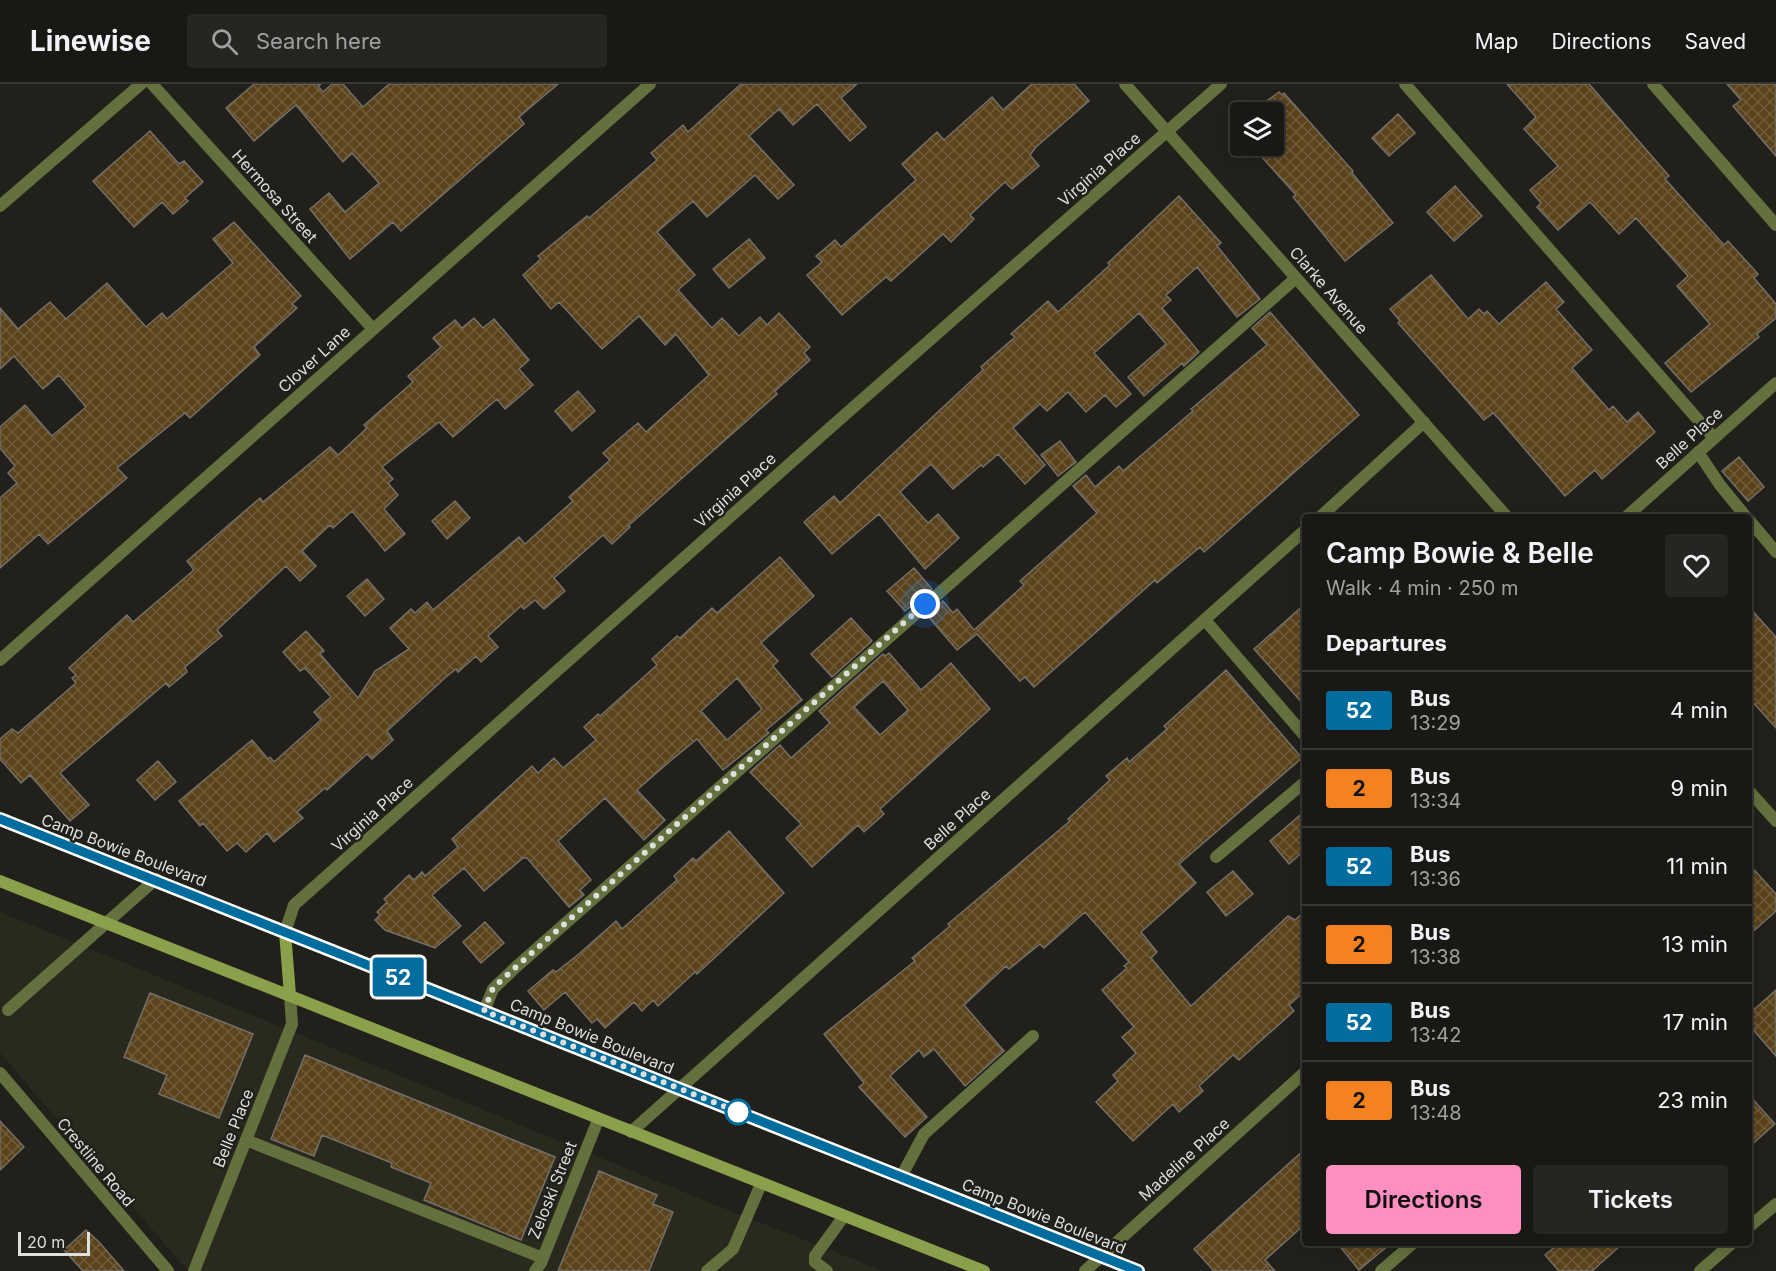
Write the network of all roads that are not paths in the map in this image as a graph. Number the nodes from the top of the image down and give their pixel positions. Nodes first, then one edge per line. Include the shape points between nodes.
1 (141, 84) edge
2 (152, 84) edge
3 (650, 84) edge
4 (1125, 84) edge
5 (1221, 84) edge
6 (1405, 84) edge
7 (1653, 84) edge
8 (1167, 131) junction
9 (0, 206) edge
10 (1776, 225) edge
11 (1296, 278) junction
12 (373, 329) junction
13 (1776, 383) edge
14 (1424, 422) junction
15 (1714, 438) junction
16 (1698, 452) junction
17 (1322, 514) edge
18 (1504, 514) edge
19 (1628, 514) edge
20 (1744, 514) edge
21 (1752, 524) edge
22 (1302, 533) edge
23 (1776, 552) edge
24 (1205, 620) junction
25 (0, 660) edge
26 (1302, 733) edge
27 (1302, 785) edge
28 (1752, 794) edge
29 (0, 819) edge
30 (1776, 821) edge
31 (1216, 857) dead end
32 (156, 879) junction
33 (0, 881) edge
34 (108, 923) junction
35 (285, 932) junction
36 (290, 995) junction
37 (8, 1010) dead end
38 (484, 1011) junction
39 (1033, 1036) dead end
40 (0, 1074) edge
41 (1302, 1075) edge
42 (680, 1089) junction
43 (598, 1119) junction
44 (631, 1132) junction
45 (246, 1140) junction
46 (901, 1177) junction
47 (761, 1184) junction
48 (1776, 1204) edge
49 (844, 1216) junction
50 (1752, 1224) edge
51 (1410, 1246) edge
52 (1729, 1246) edge
53 (1101, 1256) junction
54 (543, 1258) junction
55 (168, 1271) edge
56 (194, 1271) edge
57 (535, 1271) edge
58 (707, 1271) edge
59 (826, 1271) edge
60 (984, 1271) edge
61 (1085, 1271) edge
62 (1138, 1271) edge
63 (1381, 1271) edge
64 (1700, 1271) edge

1 - 9 street
2 - 12 street, Hermosa Street
3 - 12 street, Clover Lane
4 - 8 street, Clarke Avenue
5 - 8 street, Virginia Place
6 - 15 street
7 - 10 street
8 - 11 street, Clarke Avenue
8 - 35 street, Virginia Place via 294,905
11 - 14 street, Clarke Avenue
11 - 38 street via 516,967 493,988
12 - 25 street, Clover Lane
13 - 15 street, Belle Place
14 - 17 street
14 - 18 street, Clarke Avenue
15 - 16 street, Belle Place
16 - 19 street, Belle Place
16 - 20 street
21 - 23 street
22 - 24 street, Belle Place
24 - 26 street
24 - 42 street, Belle Place
27 - 31 street
28 - 30 street
29 - 32 main road, Camp Bowie Boulevard
32 - 34 street
32 - 35 main road, Camp Bowie Boulevard
33 - 34 main road
34 - 36 main road
34 - 37 street
35 - 36 main road
35 - 38 main road, Camp Bowie Boulevard
36 - 43 main road
36 - 45 street, Belle Place via 292,1024
38 - 42 main road, Camp Bowie Boulevard
39 - 46 street via 924,1134
40 - 55 street, Crestline Road
41 - 53 street, Madeline Place
42 - 44 street, Belle Place
42 - 46 main road, Camp Bowie Boulevard
43 - 44 main road
43 - 54 street, Zeloski Street
44 - 47 main road
45 - 54 street
45 - 56 street, Belle Place
46 - 53 main road, Camp Bowie Boulevard
47 - 49 main road
47 - 58 street via 732,1249
48 - 50 street
49 - 59 street via 815,1256 815,1262
49 - 60 main road
51 - 63 street
52 - 64 street
53 - 61 street, Madeline Place
53 - 62 main road, Camp Bowie Boulevard
54 - 57 street, Zeloski Street

